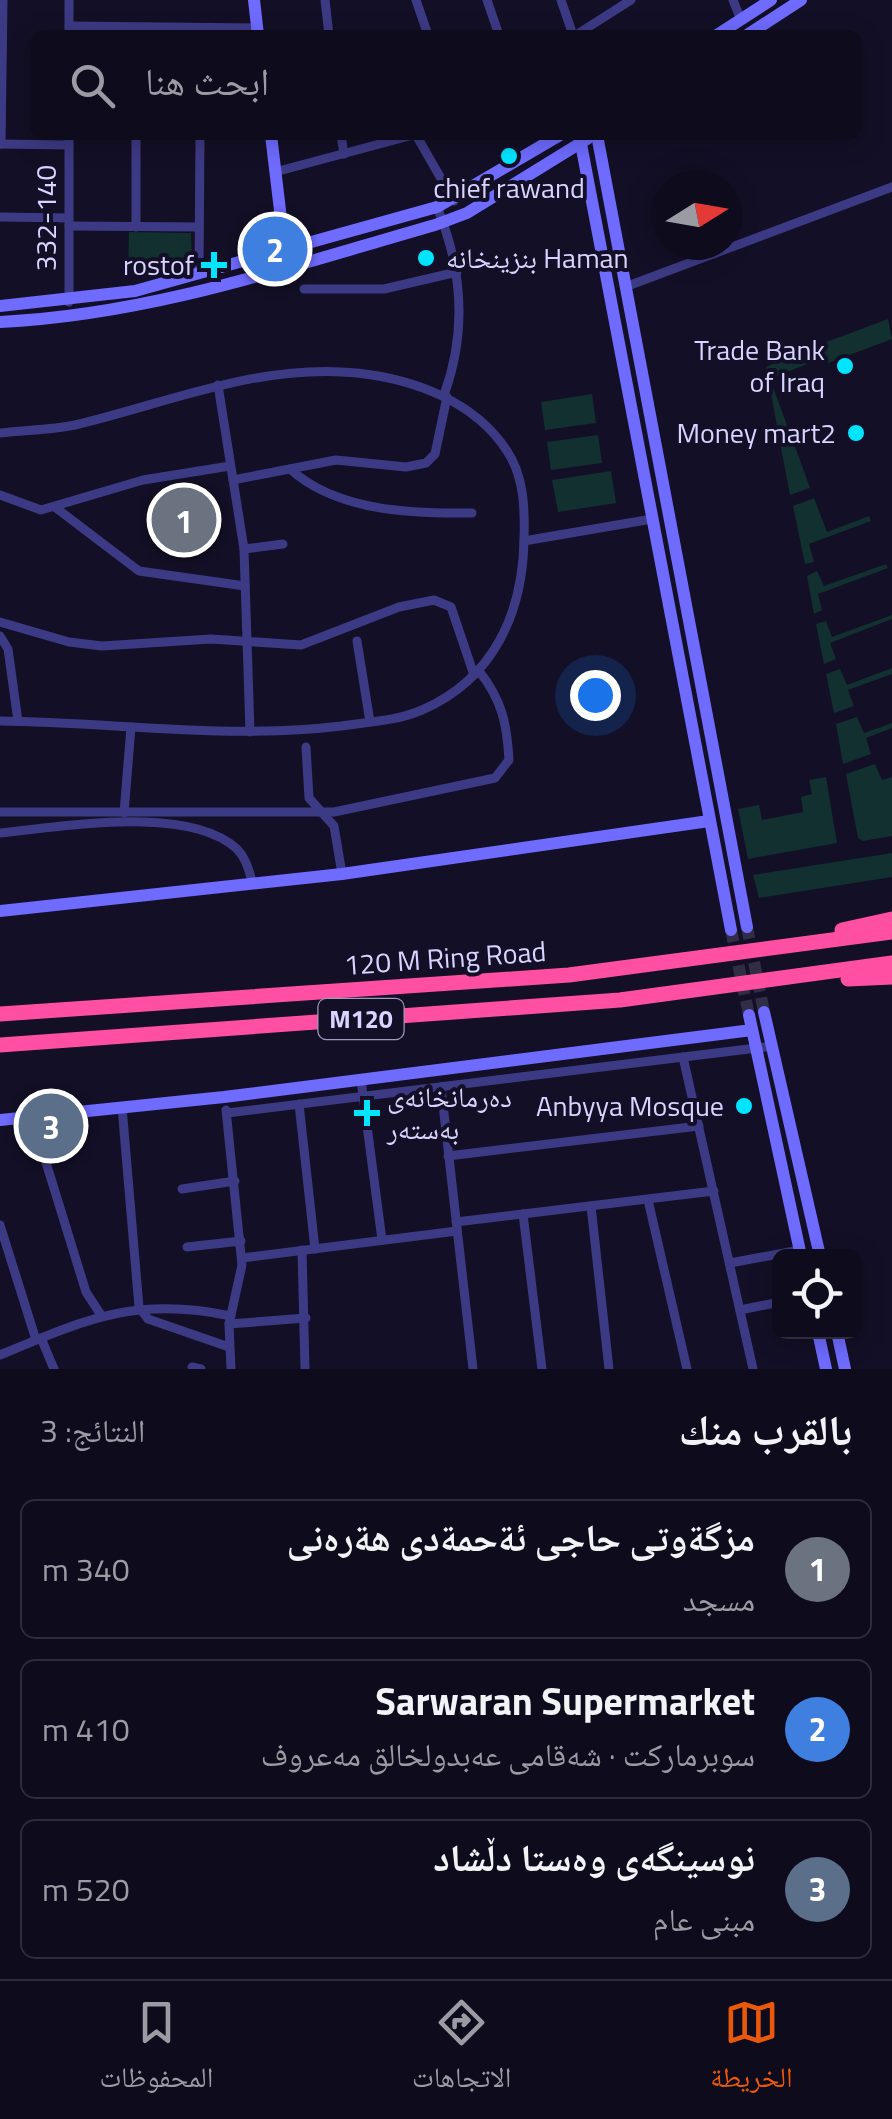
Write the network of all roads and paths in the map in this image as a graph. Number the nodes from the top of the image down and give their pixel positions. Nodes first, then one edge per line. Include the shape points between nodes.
1 (3, 0) edge
2 (69, 0) edge
3 (254, 0) edge
4 (325, 0) edge
5 (416, 0) edge
6 (487, 0) edge
7 (562, 0) edge
8 (631, 0) edge
9 (733, 0) edge
10 (771, 0) edge
11 (800, 0) edge
12 (740, 20) junction
13 (1, 23) edge
14 (69, 30) edge
15 (258, 30) edge
16 (328, 30) edge
17 (426, 30) edge
18 (496, 30) edge
19 (573, 30) edge
20 (583, 30) edge
21 (725, 30) edge
22 (755, 30) edge
23 (1, 77) edge
24 (69, 140) edge
25 (136, 140) edge
26 (200, 140) edge
27 (272, 140) edge
28 (342, 140) edge
29 (396, 140) edge
30 (418, 140) edge
31 (552, 140) edge
32 (591, 140) edge
33 (597, 140) edge
34 (1, 144) edge
35 (582, 150) junction
36 (600, 151) junction
37 (344, 154) junction
38 (276, 172) junction
39 (892, 187) edge
40 (454, 201) junction
41 (437, 207) junction
42 (0, 217) edge
43 (69, 222) junction
44 (443, 222) junction
45 (136, 226) junction
46 (199, 227) junction
47 (285, 252) junction
48 (456, 272) junction
49 (199, 274) junction
50 (304, 288) dead end
51 (626, 288) junction
52 (69, 302) junction
53 (0, 306) edge
54 (0, 322) edge
55 (218, 385) junction
56 (446, 396) junction
57 (0, 433) edge
58 (230, 466) junction
59 (290, 469) junction
60 (660, 471) junction
61 (644, 474) junction
62 (233, 480) junction
63 (0, 495) edge
64 (56, 508) junction
65 (472, 513) dead end
66 (652, 519) junction
67 (524, 541) junction
68 (283, 544) dead end
69 (244, 549) junction
70 (245, 586) junction
71 (0, 622) edge
72 (0, 636) edge
73 (357, 641) dead end
74 (249, 644) junction
75 (477, 673) junction
76 (0, 721) edge
77 (18, 721) junction
78 (370, 722) junction
79 (130, 727) junction
80 (250, 732) junction
81 (306, 747) dead end
82 (0, 812) edge
83 (324, 812) junction
84 (124, 813) junction
85 (709, 820) junction
86 (0, 833) edge
87 (342, 874) junction
88 (253, 884) junction
89 (0, 912) edge
90 (892, 920) edge
91 (747, 927) tunnel mouth
92 (731, 930) tunnel mouth
93 (892, 932) edge
94 (772, 951) junction
95 (892, 963) edge
96 (892, 977) edge
97 (789, 980) junction
98 (764, 1012) tunnel mouth
99 (0, 1014) edge
100 (749, 1015) tunnel mouth
101 (752, 1030) junction
102 (0, 1045) edge
103 (773, 1046) junction
104 (756, 1048) junction
105 (683, 1058) junction
106 (361, 1080) junction
107 (441, 1087) junction
108 (363, 1096) junction
109 (224, 1097) junction
110 (299, 1104) junction
111 (122, 1107) junction
112 (227, 1112) junction
113 (32, 1116) junction
114 (0, 1120) edge
115 (699, 1126) junction
116 (448, 1156) junction
117 (235, 1181) junction
118 (182, 1189) dead end
119 (714, 1191) junction
120 (648, 1200) junction
121 (591, 1206) junction
122 (523, 1214) junction
123 (0, 1225) edge
124 (457, 1226) junction
125 (382, 1240) junction
126 (241, 1241) junction
127 (187, 1247) dead end
128 (315, 1249) junction
129 (800, 1249) edge
130 (818, 1249) edge
131 (302, 1250) junction
132 (772, 1257) edge
133 (242, 1258) junction
134 (730, 1263) junction
135 (772, 1304) edge
136 (139, 1307) junction
137 (740, 1310) junction
138 (101, 1315) junction
139 (306, 1318) junction
140 (230, 1320) junction
141 (38, 1339) junction
142 (822, 1339) edge
143 (837, 1339) edge
144 (229, 1348) junction
145 (0, 1355) edge
146 (837, 1368) edge
147 (54, 1369) edge
148 (231, 1369) edge
149 (305, 1369) edge
150 (473, 1369) edge
151 (542, 1369) edge
152 (609, 1369) edge
153 (687, 1369) edge
154 (753, 1369) edge

1 - 13 street
2 - 14 street
3 - 15 street
4 - 16 street
5 - 17 street
6 - 18 street
7 - 19 street
8 - 20 street
9 - 12 street
10 - 12 street
11 - 22 street
12 - 21 street
13 - 23 street
23 - 34 street
24 - 34 street
24 - 43 street, 332-140
25 - 45 street
26 - 46 street
27 - 38 street
28 - 37 street
29 - 37 street
30 - 40 street
31 - 40 street
32 - 35 street
33 - 36 street
35 - 36 street
35 - 44 street
35 - 61 street
36 - 51 street
37 - 38 street
38 - 47 street
39 - 51 street
40 - 41 street
41 - 44 street
41 - 47 street
42 - 43 street
43 - 45 street
43 - 52 street, 332-140
44 - 48 street
44 - 54 street via 164,301
45 - 46 street
46 - 49 street
47 - 49 street
48 - 50 street via 384,289
48 - 56 street via 460,342
49 - 52 street
51 - 60 street
52 - 53 street
55 - 56 street via 348,372
55 - 57 street via 78,424
55 - 58 street
56 - 59 street via 435,454 426,464 336,460
56 - 67 street via 509,453 520,484
58 - 62 street
58 - 64 street via 143,480
59 - 62 street
59 - 65 street via 340,498 396,510
60 - 61 street
60 - 91 street
61 - 66 street
62 - 69 street
63 - 64 street via 40,510
64 - 70 street via 139,572
66 - 67 street
66 - 85 street
67 - 75 street via 515,612
68 - 69 street
69 - 70 street
70 - 74 street
71 - 74 street via 102,646 211,639
72 - 77 street via 8,648
73 - 78 street
74 - 75 street via 310,643 400,607 444,601
74 - 80 street
75 - 78 street via 421,710
75 - 83 street via 495,691 505,718 509,760 500,775 369,808
76 - 77 street
77 - 79 street
78 - 80 street
79 - 80 street
79 - 84 street
81 - 83 street via 309,798
82 - 84 street
83 - 84 street
83 - 87 street via 334,826
85 - 87 street
85 - 92 street
86 - 88 street via 188,825 235,847
87 - 88 street
88 - 89 street
90 - 94 highway
93 - 94 highway, 120 M Ring Road / M120
94 - 99 highway, 120 M Ring Road / M120 via 569,975
95 - 97 highway, 120 M Ring Road / M120
96 - 97 highway
97 - 102 highway, 120 M Ring Road / M120 via 602,1002
98 - 103 street
100 - 101 street
101 - 104 street
101 - 106 street
103 - 104 street
103 - 130 street
104 - 105 street
104 - 129 street
105 - 107 street
105 - 115 street
106 - 108 street
106 - 109 street
107 - 108 street
107 - 116 street
108 - 110 street
108 - 125 street
109 - 111 street
109 - 112 street
110 - 112 street
110 - 128 street
111 - 113 street
111 - 136 street
112 - 117 street
113 - 114 street
113 - 138 street via 81,1278
115 - 116 street
115 - 119 street
116 - 124 street
117 - 118 street
117 - 126 street
119 - 120 street
119 - 134 street
120 - 121 street
120 - 153 street
121 - 122 street
121 - 152 street
122 - 124 street
122 - 151 street
123 - 141 street
124 - 125 street
124 - 150 street
125 - 128 street
126 - 127 street
126 - 133 street
128 - 131 street
131 - 133 street
131 - 139 street
132 - 134 street
133 - 140 street
134 - 137 street
135 - 137 street
136 - 138 street
136 - 140 street
136 - 144 street via 148,1319
137 - 154 street
138 - 141 street
139 - 140 street
139 - 149 street
140 - 144 street
141 - 145 street
141 - 147 street
142 - 146 street
143 - 146 street
144 - 148 street

